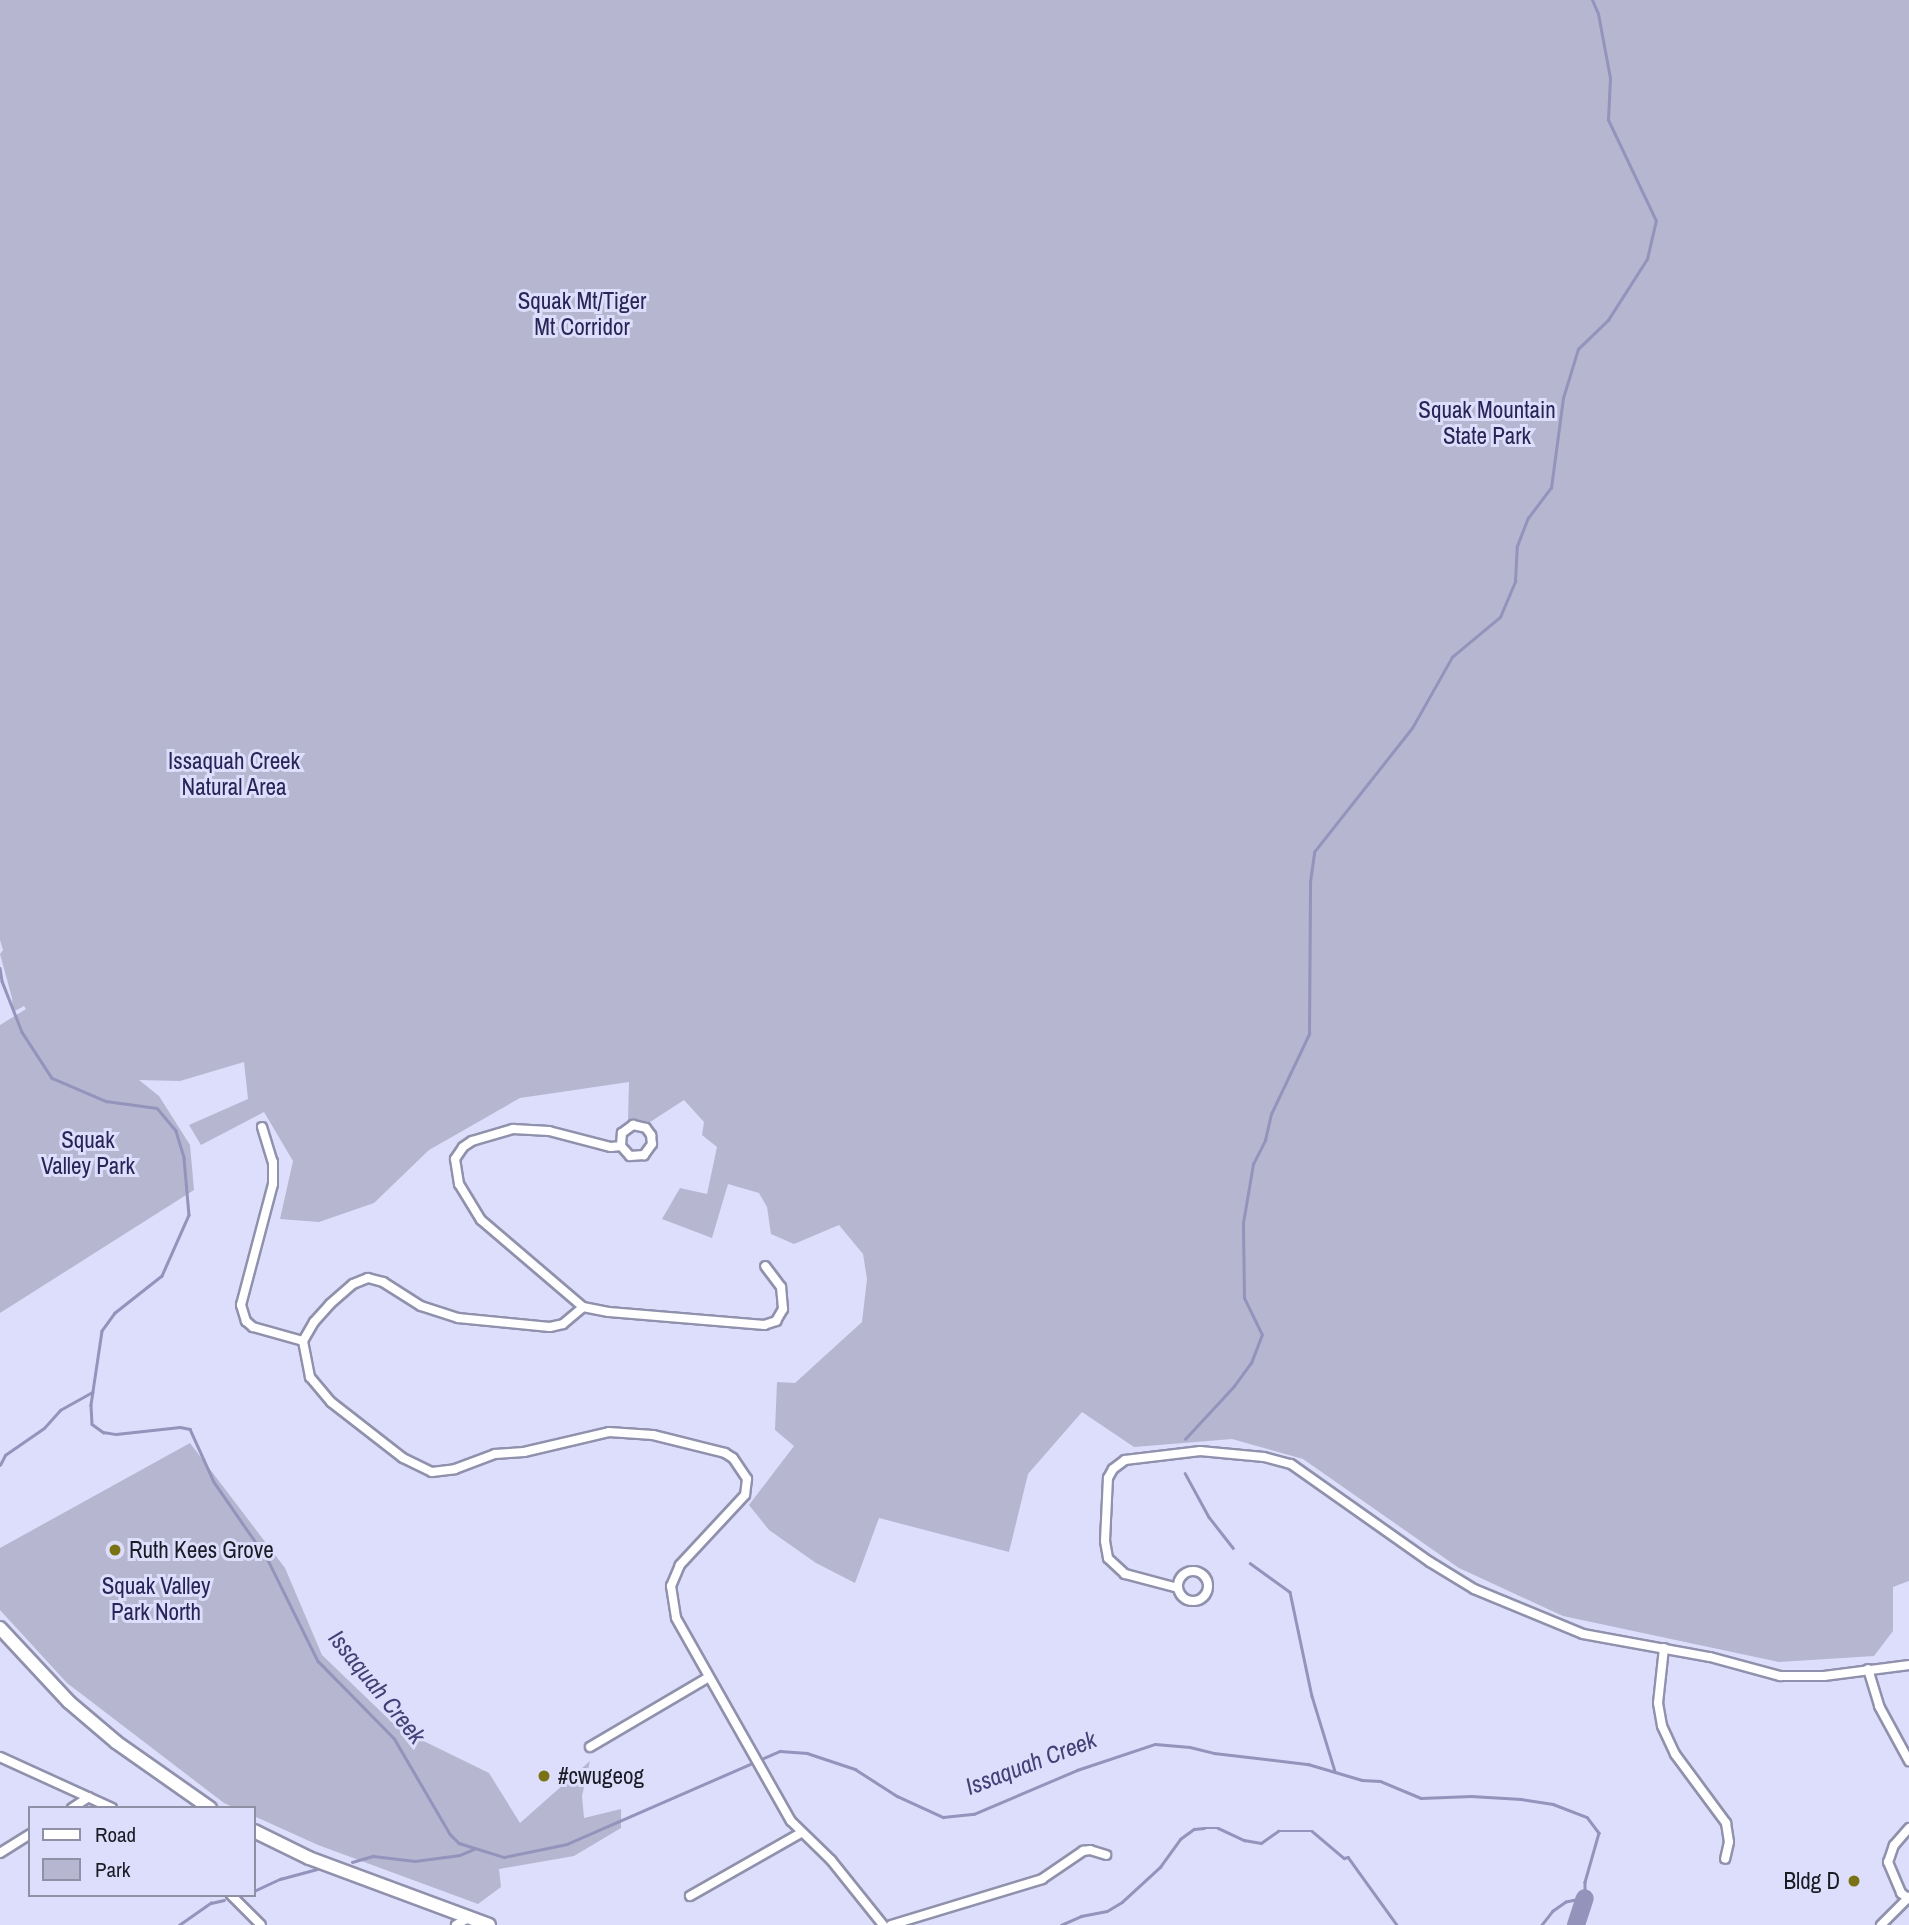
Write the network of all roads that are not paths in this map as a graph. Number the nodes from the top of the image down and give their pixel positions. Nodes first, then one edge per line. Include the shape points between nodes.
1 (262, 1128) dead end
2 (621, 1146) junction
3 (765, 1266) dead end
4 (583, 1307) junction
5 (303, 1341) junction
6 (1178, 1588) dead end
7 (0, 1628) edge
8 (1664, 1648) junction
9 (1909, 1665) edge
10 (1868, 1669) junction
11 (707, 1678) junction
12 (590, 1747) dead end
13 (0, 1757) edge
14 (1909, 1761) edge
15 (89, 1797) junction
16 (75, 1806) edge
17 (108, 1806) edge
18 (208, 1806) edge
19 (1909, 1828) edge
20 (256, 1832) edge
21 (801, 1833) junction
22 (28, 1835) edge
23 (0, 1853) edge
24 (1106, 1855) dead end
25 (1724, 1859) dead end
26 (690, 1896) dead end
27 (233, 1897) edge
28 (1909, 1898) edge
29 (462, 1921) edge
30 (261, 1925) edge
31 (489, 1925) edge
32 (883, 1925) edge
33 (891, 1925) edge
34 (1881, 1925) edge

1 - 5 street via 273,1162 273,1184 241,1305 253,1327
2 - 2 street via 630,1156 644,1155 650,1149 651,1135 642,1126 628,1126 620,1137
2 - 4 street via 584,1142 549,1131 513,1129 472,1141 454,1159 459,1184 481,1220
3 - 4 street via 777,1278 784,1298 781,1316 770,1324
4 - 5 street via 563,1324 550,1327 458,1318 428,1309 368,1278 353,1284 330,1304
5 - 11 street via 310,1377 324,1395 403,1458 432,1472 495,1454 524,1452 609,1432 653,1435 733,1458 747,1479 745,1495 680,1564 671,1586 676,1618
6 - 8 street via 1125,1574 1108,1558 1105,1541 1113,1469 1125,1460 1200,1451 1264,1457 1291,1464 1474,1589 1583,1634
7 - 18 main road via 69,1702 116,1742
8 - 10 street via 1780,1676
8 - 25 street via 1658,1703 1662,1726 1675,1754 1726,1823 1730,1842
9 - 10 street
10 - 14 street via 1880,1706
11 - 12 street
11 - 21 street
13 - 15 street
15 - 16 street
15 - 17 street
19 - 28 street via 1894,1845 1888,1862 1894,1881
20 - 29 main road
21 - 26 street
21 - 32 street via 831,1860
22 - 23 street
24 - 33 street via 1083,1852 1042,1879
27 - 30 street
28 - 34 street
29 - 31 main road

